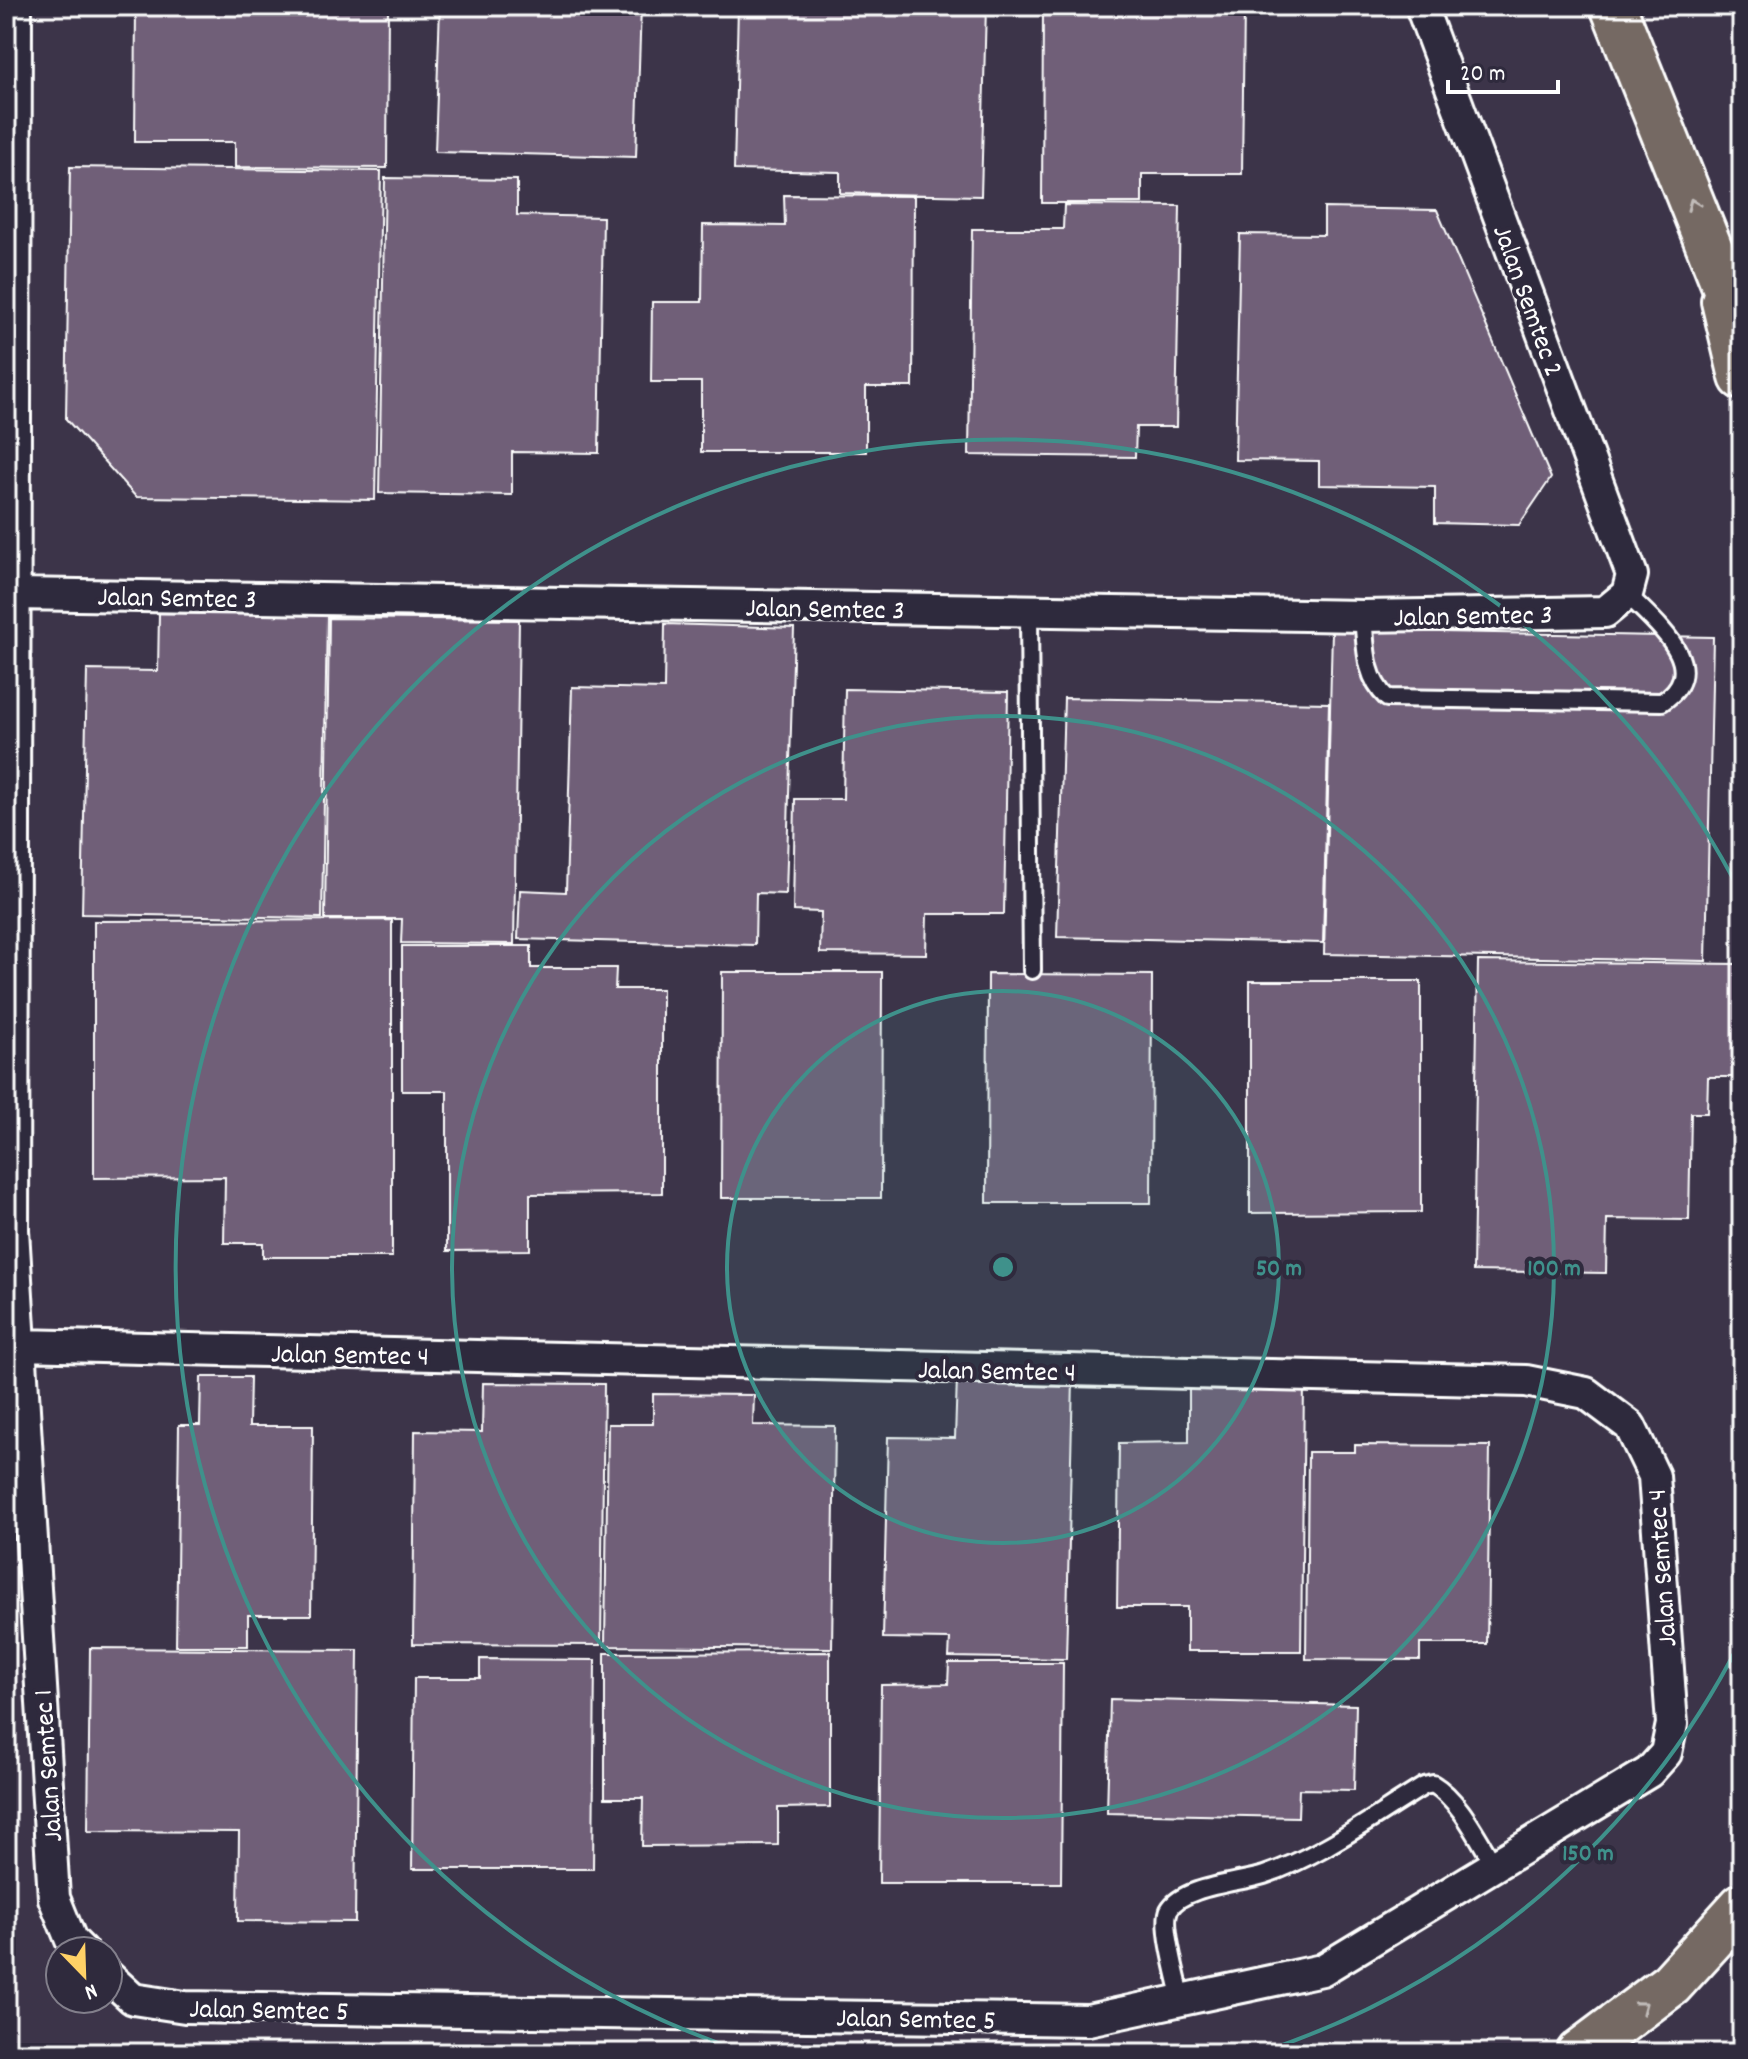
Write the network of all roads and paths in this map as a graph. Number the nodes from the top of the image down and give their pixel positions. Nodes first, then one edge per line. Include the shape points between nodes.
1 (16, 6) edge
2 (1421, 6) edge
3 (1613, 6) edge
4 (1713, 254) junction
5 (1742, 329) edge
6 (1742, 377) edge
7 (16, 594) junction
8 (1627, 594) junction
9 (1029, 611) junction
10 (1363, 616) junction
11 (1032, 970) dead end
12 (19, 1345) junction
13 (1666, 1753) joint
14 (1495, 1866) junction
15 (1742, 1906) edge
16 (71, 1935) edge
17 (124, 1991) edge
18 (1182, 2000) junction
19 (1579, 2053) edge

1 - 7 street, Jalan Semtec 1
2 - 8 street, Jalan Semtec 2 via 1632,575
4 -> 3 highway
4 - 5 highway
4 - 6 highway
7 - 9 street, Jalan Semtec 3
7 - 12 street, Jalan Semtec 1 via 13,1230
8 - 10 street, Jalan Semtec 3 via 1605,612
8 - 10 lane via 1675,644 1684,669 1676,693 1662,702 1387,698 1368,669
9 - 10 street, Jalan Semtec 3
9 - 11 lane
12 - 13 street, Jalan Semtec 4 via 1526,1381 1586,1393 1630,1426 1654,1476 1672,1724
12 - 16 street, Jalan Semtec 1 via 54,1898
13 - 14 street, Jalan Semtec 5 via 1649,1772
14 - 18 street, Jalan Semtec 5 via 1322,1970
14 - 18 lane via 1441,1789 1424,1786 1317,1852 1265,1875 1175,1902 1167,1913
19 -> 15 highway via 1671,1984
17 - 18 street, Jalan Semtec 5 via 133,1999 185,2007 1088,2020

